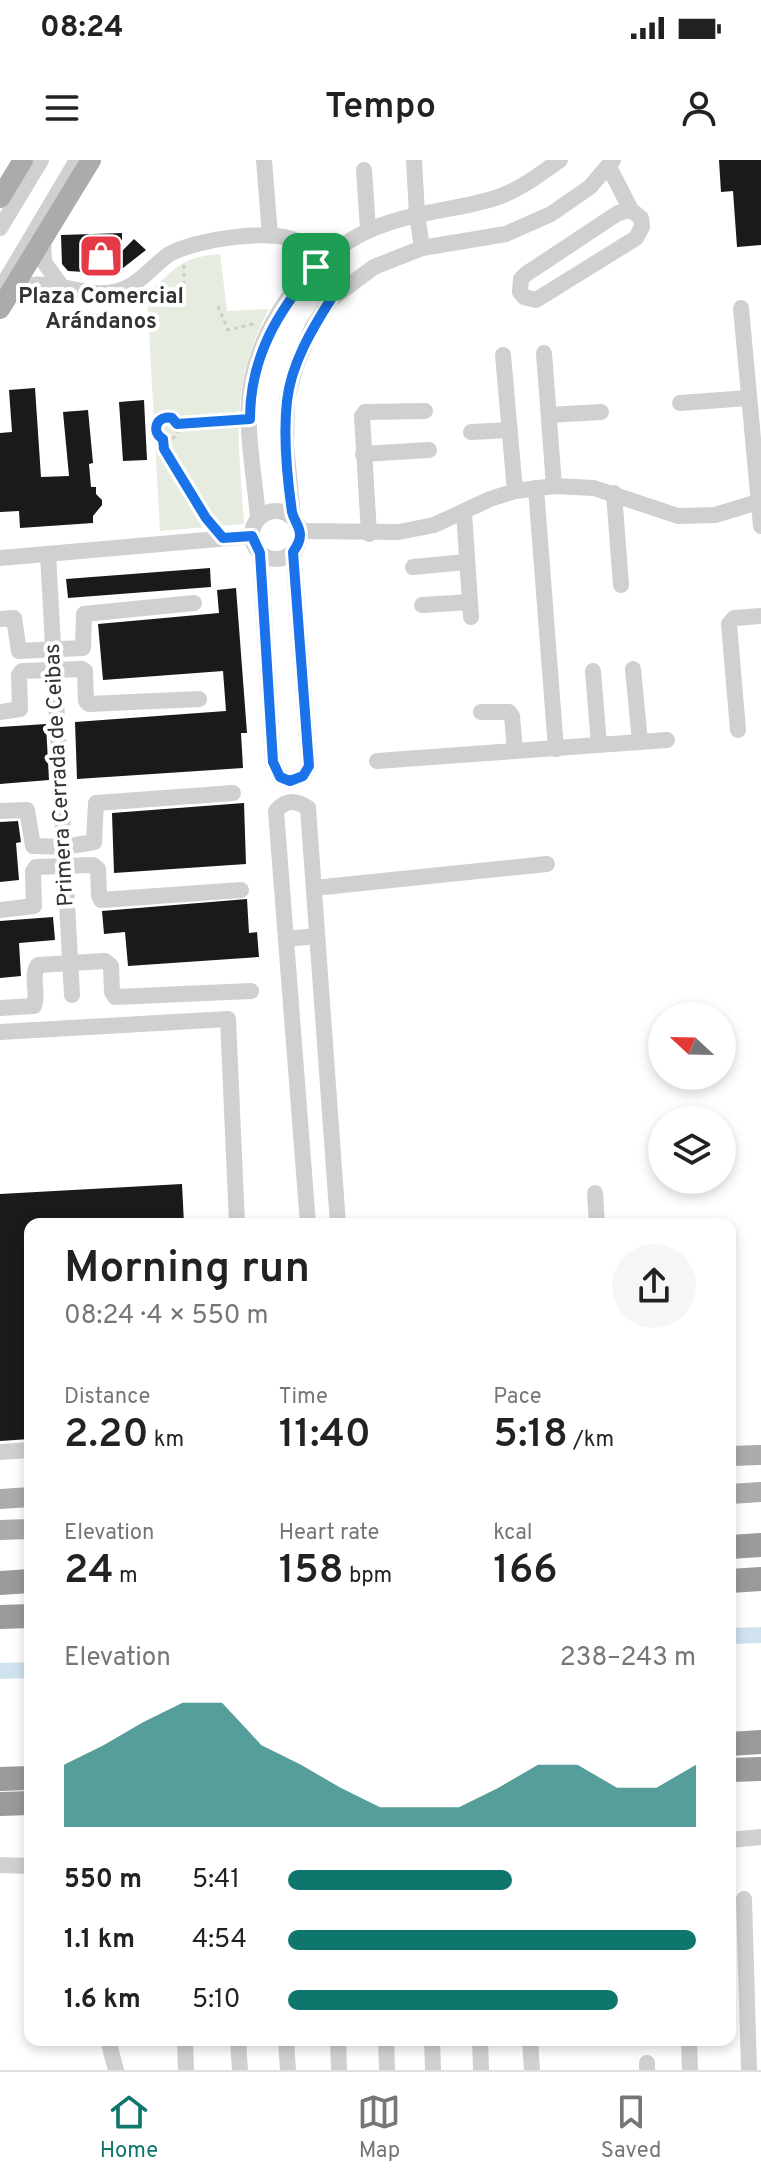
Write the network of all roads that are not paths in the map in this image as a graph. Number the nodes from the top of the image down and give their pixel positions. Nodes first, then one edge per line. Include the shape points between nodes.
1 (23, 160) edge
2 (41, 160) edge
3 (77, 160) edge
4 (91, 160) edge
5 (264, 160) edge
6 (414, 160) edge
7 (560, 160) edge
8 (611, 164) edge
9 (364, 170) dead end
10 (0, 198) edge
11 (631, 210) junction
12 (417, 214) junction
13 (0, 228) edge
14 (368, 229) junction
15 (270, 235) junction
16 (43, 238) junction
17 (422, 248) junction
18 (316, 267) junction
19 (62, 287) junction
20 (331, 299) junction
21 (2, 300) edge
22 (741, 308) dead end
23 (544, 353) dead end
24 (503, 355) dead end
25 (748, 398) junction
26 (680, 403) dead end
27 (425, 411) dead end
28 (601, 412) dead end
29 (549, 415) junction
30 (510, 430) junction
31 (471, 432) dead end
32 (429, 450) dead end
33 (363, 454) junction
34 (554, 486) junction
35 (536, 488) junction
36 (515, 491) junction
37 (614, 493) junction
38 (758, 502) junction
39 (464, 512) junction
40 (258, 518) junction
41 (296, 524) junction
42 (761, 526) edge
43 (369, 534) junction
44 (252, 536) junction
45 (293, 552) junction
46 (260, 553) junction
47 (48, 554) junction
48 (0, 558) edge
49 (467, 562) junction
50 (413, 567) dead end
51 (621, 585) dead end
52 (194, 603) dead end
53 (422, 605) dead end
54 (761, 616) edge
55 (0, 619) edge
56 (54, 651) junction
57 (55, 669) junction
58 (633, 669) dead end
59 (593, 671) dead end
60 (199, 699) dead end
61 (0, 712) edge
62 (481, 712) dead end
63 (738, 730) dead end
64 (667, 740) dead end
65 (640, 742) junction
66 (599, 745) junction
67 (556, 749) junction
68 (515, 751) junction
69 (377, 761) dead end
70 (233, 793) dead end
71 (0, 811) edge
72 (64, 847) junction
73 (547, 864) dead end
74 (65, 866) junction
75 (314, 888) junction
76 (241, 890) dead end
77 (0, 910) edge
78 (317, 936) junction
79 (286, 939) junction
80 (71, 963) junction
81 (251, 991) dead end
82 (72, 995) dead end
83 (0, 1008) edge
84 (0, 1032) edge
85 (329, 1100) junction
86 (299, 1104) junction
87 (595, 1193) dead end
88 (237, 1218) edge
89 (308, 1218) edge
90 (338, 1218) edge
91 (597, 1218) edge
92 (24, 1450) edge
93 (0, 1452) edge
94 (761, 1455) edge
95 (736, 1456) edge
96 (761, 1492) edge
97 (736, 1494) edge
98 (24, 1497) edge
99 (0, 1499) edge
100 (24, 1529) edge
101 (0, 1530) edge
102 (761, 1545) edge
103 (736, 1547) edge
104 (761, 1579) edge
105 (24, 1581) edge
106 (736, 1581) edge
107 (0, 1583) edge
108 (24, 1616) edge
109 (0, 1617) edge
110 (761, 1742) edge
111 (736, 1744) edge
112 (761, 1769) edge
113 (736, 1770) edge
114 (24, 1778) edge
115 (0, 1779) edge
116 (24, 1803) edge
117 (0, 1804) edge
118 (761, 1837) edge
119 (736, 1839) edge
120 (0, 1865) edge
121 (24, 1866) edge
122 (744, 1899) dead end
123 (110, 2046) edge
124 (185, 2046) edge
125 (238, 2046) edge
126 (286, 2046) edge
127 (338, 2046) edge
128 (386, 2046) edge
129 (432, 2046) edge
130 (480, 2046) edge
131 (530, 2046) edge
132 (689, 2046) edge
133 (116, 2070) edge
134 (186, 2070) edge
135 (240, 2070) edge
136 (288, 2070) edge
137 (339, 2070) edge
138 (387, 2070) edge
139 (433, 2070) edge
140 (481, 2070) edge
141 (532, 2070) edge
142 (690, 2070) edge
143 (749, 2070) edge

1 - 10 main road
2 - 13 street
3 - 21 street
4 - 16 main road
5 - 15 street
6 - 12 street
7 - 12 street via 494,199
8 - 11 street
8 - 17 street via 590,187 551,214 506,234
9 - 14 street
11 - 11 street via 618,213 526,274 520,292 536,300 636,238 641,218
12 - 14 street
12 - 17 street
14 - 18 street
15 - 18 street via 302,244
15 - 19 street via 184,246 136,283 113,292
16 - 19 street via 44,262
16 - 21 main road
17 - 20 street via 374,267
18 - 20 street
18 - 40 street via 277,318 256,365 250,419
19 - 21 street via 19,287
20 - 41 street via 312,328 287,399 286,444
22 - 25 street
23 - 29 street
24 - 30 street
25 - 26 street
25 - 38 street
27 - 33 street via 365,412
28 - 29 street
29 - 34 street
30 - 31 street
30 - 36 street
32 - 33 street
33 - 43 street
34 - 35 street
34 - 37 street
35 - 36 street
35 - 67 street
36 - 39 street
37 - 38 street via 678,516 715,515
37 - 51 street
38 - 42 street
39 - 43 street via 434,525
39 - 49 street
40 - 41 street via 275,510
40 - 44 street
41 - 43 street
41 - 45 street via 299,542
44 - 46 street
44 - 47 street
45 - 46 street via 271,559
45 - 46 street via 309,766 303,776 290,781 280,777 273,762
47 - 48 street
47 - 56 street, Primera Cerrada de Ceibas
49 - 50 street
49 - 53 street via 470,610
52 - 56 street via 84,614 83,648
54 - 63 street via 734,618 729,624
55 - 56 street via 14,618 19,651
56 - 57 street, Primera Cerrada de Ceibas
57 - 60 street via 85,671 89,704
57 - 61 street via 22,671 20,709
57 - 72 street, Primera Cerrada de Ceibas
58 - 65 street
59 - 66 street
62 - 68 street via 509,712
64 - 65 street
65 - 66 street
66 - 67 street
67 - 68 street
68 - 69 street
70 - 72 street via 96,803 94,842
71 - 72 street via 27,810 33,846
72 - 74 street, Primera Cerrada de Ceibas
73 - 75 street
74 - 76 street via 96,867 101,900
74 - 77 street via 34,868 32,908
74 - 80 street, Primera Cerrada de Ceibas
75 - 78 street
75 - 79 street via 308,808 291,801 276,811
78 - 79 street
78 - 85 street
79 - 86 street
80 - 81 street via 108,963 115,997
80 - 82 street, Primera Cerrada de Ceibas
80 - 83 street via 36,967 34,1006
84 - 88 street via 228,1019
85 - 86 street
85 - 90 street
86 - 89 street
87 - 91 street
92 - 93 street
94 - 95 main road
96 - 97 main road
98 - 99 main road
100 - 101 main road
102 - 103 highway
104 - 106 highway
105 - 107 highway
108 - 109 highway
110 - 111 highway
112 - 113 highway
114 - 115 highway
116 - 117 highway
118 - 119 street
120 - 121 street
122 - 143 street
123 - 133 street
124 - 134 street
125 - 135 street
126 - 136 street
127 - 137 street
128 - 138 street
129 - 139 street
130 - 140 street
131 - 141 street
132 - 142 street

